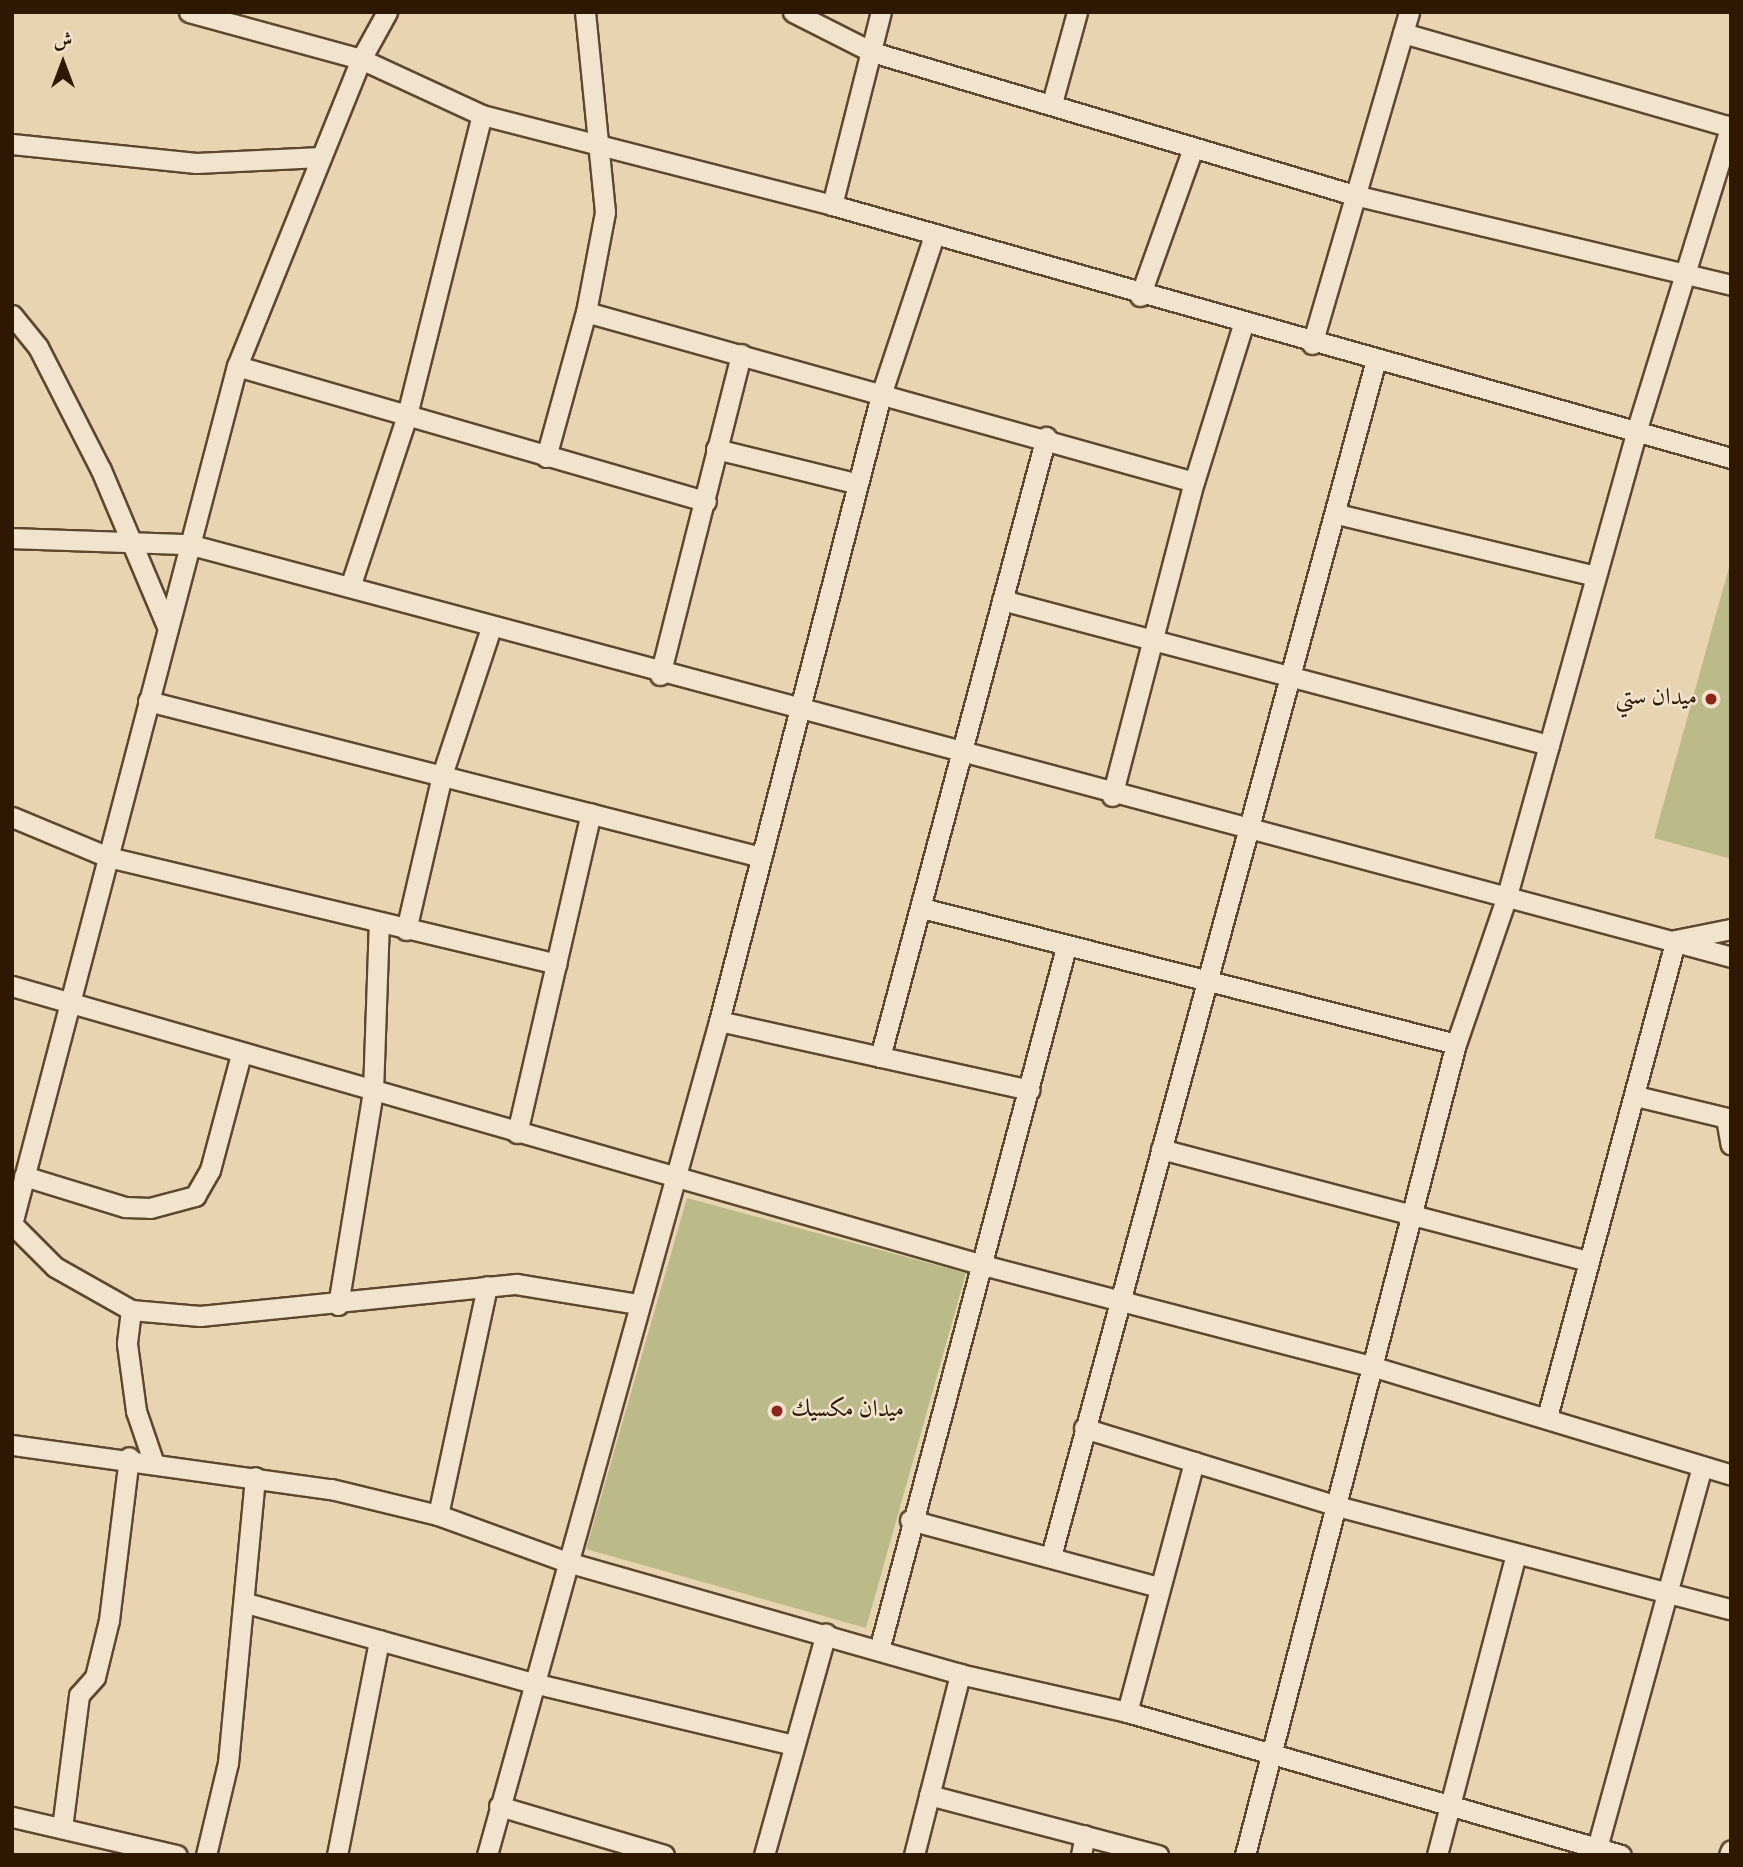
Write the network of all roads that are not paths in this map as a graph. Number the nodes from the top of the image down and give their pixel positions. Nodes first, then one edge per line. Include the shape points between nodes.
1 (189, 12) edge
2 (387, 12) edge
3 (584, 12) edge
4 (793, 12) edge
5 (881, 12) edge
6 (1077, 12) edge
7 (1409, 12) edge
8 (1403, 33) junction
9 (872, 52) junction
10 (361, 59) junction
11 (1052, 103) junction
12 (482, 115) junction
13 (1731, 126) edge
14 (12, 144) edge
15 (600, 146) junction
16 (1194, 148) junction
17 (321, 157) junction
18 (1354, 195) junction
19 (832, 205) junction
20 (933, 239) junction
21 (1684, 272) junction
22 (1731, 285) edge
23 (1140, 296) junction
24 (586, 312) junction
25 (12, 315) edge
26 (1243, 325) junction
27 (1312, 344) junction
28 (741, 354) junction
29 (1376, 360) junction
30 (237, 366) junction
31 (881, 395) junction
32 (406, 419) junction
33 (1636, 432) junction
34 (1046, 437) junction
35 (716, 449) junction
36 (546, 457) junction
37 (1731, 458) edge
38 (1194, 482) junction
39 (858, 484) junction
40 (706, 501) junction
41 (1337, 514) junction
42 (12, 538) edge
43 (188, 544) junction
44 (137, 545) junction
45 (1595, 576) junction
46 (350, 587) junction
47 (1002, 600) junction
48 (167, 626) junction
49 (491, 628) junction
50 (1153, 635) junction
51 (660, 675) junction
52 (1293, 676) junction
53 (148, 701) junction
54 (801, 710) junction
55 (1549, 745) junction
56 (959, 753) junction
57 (442, 775) junction
58 (1112, 796) junction
59 (591, 813) junction
60 (12, 817) edge
61 (1246, 832) junction
62 (108, 857) junction
63 (761, 857) junction
64 (1506, 899) junction
65 (922, 908) junction
66 (379, 923) junction
67 (1731, 929) edge
68 (406, 930) junction
69 (1676, 940) junction
70 (1066, 947) junction
71 (1731, 957) edge
72 (556, 964) junction
73 (1207, 981) junction
74 (12, 986) edge
75 (66, 1004) junction
76 (719, 1021) junction
77 (1456, 1044) junction
78 (241, 1054) junction
79 (880, 1058) junction
80 (1029, 1090) junction
81 (373, 1092) junction
82 (1636, 1096) junction
83 (1728, 1119) edge
84 (517, 1133) junction
85 (22, 1144) edge
86 (1731, 1144) edge
87 (1161, 1149) junction
88 (24, 1176) junction
89 (673, 1178) junction
90 (1409, 1216) junction
91 (12, 1224) edge
92 (1588, 1261) junction
93 (983, 1265) junction
94 (488, 1286) junction
95 (1119, 1300) junction
96 (638, 1304) junction
97 (338, 1305) junction
98 (131, 1310) junction
99 (1371, 1366) junction
100 (1547, 1417) junction
101 (1084, 1428) junction
102 (12, 1445) edge
103 (129, 1457) junction
104 (153, 1461) junction
105 (1194, 1462) junction
106 (1702, 1467) junction
107 (1731, 1475) edge
108 (255, 1477) junction
109 (1337, 1506) junction
110 (438, 1516) junction
111 (909, 1520) junction
112 (1516, 1554) junction
113 (1052, 1556) junction
114 (566, 1562) junction
115 (1159, 1587) junction
116 (1665, 1591) junction
117 (246, 1602) junction
118 (1731, 1609) edge
119 (826, 1633) junction
120 (379, 1640) junction
121 (879, 1650) junction
122 (960, 1674) junction
123 (533, 1683) junction
124 (1127, 1712) junction
125 (794, 1745) junction
126 (1269, 1757) junction
127 (929, 1795) junction
128 (499, 1806) junction
129 (1453, 1808) junction
130 (12, 1817) edge
131 (62, 1828) junction
132 (1085, 1835) junction
133 (1596, 1851) edge
134 (168, 1854) edge
135 (206, 1855) edge
136 (337, 1855) edge
137 (487, 1855) edge
138 (664, 1855) edge
139 (764, 1855) edge
140 (914, 1855) edge
141 (1081, 1855) edge
142 (1158, 1855) edge
143 (1245, 1855) edge
144 (1437, 1855) edge
145 (1621, 1855) edge

1 - 10 street
2 - 10 street
3 - 15 street
4 - 9 street
5 - 9 street
6 - 11 street
7 - 8 street
8 - 13 street
8 - 18 street
9 - 11 street
9 - 19 street
10 - 12 street
10 - 17 street
11 - 16 street
12 - 15 street
12 - 32 street
13 - 21 street
14 - 17 street via 196,163
15 - 19 street
15 - 24 street via 605,212
16 - 18 street
16 - 23 street
17 - 30 street
18 - 21 street
18 - 27 street
19 - 20 street
20 - 23 street
20 - 31 street
21 - 22 street
21 - 33 street
23 - 26 street
24 - 28 street
24 - 36 street
25 - 44 street via 38,347
26 - 27 street
26 - 38 street
27 - 29 street
28 - 31 street
28 - 35 street
29 - 33 street
29 - 41 street
30 - 32 street
30 - 43 street
31 - 34 street
31 - 39 street
32 - 36 street
32 - 46 street
33 - 37 street
33 - 45 street
34 - 38 street
34 - 47 street
35 - 39 street
35 - 40 street
36 - 40 street
38 - 50 street
39 - 54 street
40 - 51 street
41 - 45 street
41 - 52 street
42 - 44 street
43 - 44 street
43 - 46 street
43 - 48 street
44 - 48 street
45 - 55 street
46 - 49 street
47 - 50 street
47 - 56 street
48 - 53 street
49 - 51 street
49 - 57 street
50 - 52 street
50 - 58 street
51 - 54 street
52 - 55 street
52 - 61 street
53 - 57 street
53 - 62 street
54 - 56 street
54 - 63 street
55 - 64 street
56 - 58 street
56 - 65 street
57 - 59 street
57 - 68 street
58 - 61 street
59 - 63 street
59 - 72 street
60 - 62 street
61 - 64 street
61 - 73 street
62 - 66 street
62 - 75 street
63 - 76 street
64 - 69 street
64 - 77 street
65 - 70 street
65 - 79 street
66 - 68 street
66 - 81 street
67 - 69 street
68 - 72 street
69 - 71 street
69 - 82 street
70 - 73 street
70 - 80 street
72 - 84 street
73 - 77 street
73 - 87 street
74 - 75 street
75 - 78 street
75 - 85 street
76 - 79 street
76 - 89 street
77 - 90 street
78 - 81 street
78 - 88 street via 210,1170 195,1196 150,1208 125,1207
79 - 80 street
80 - 93 street
81 - 84 street
81 - 97 street
82 - 83 street
82 - 92 street
83 - 86 street
84 - 89 street
85 - 88 street
87 - 90 street
87 - 95 street
88 - 91 street
89 - 93 street
89 - 96 street
90 - 92 street
90 - 99 street
91 - 98 street via 55,1267
92 - 100 street
93 - 95 street
93 - 111 street
94 - 96 street via 550,1288
94 - 97 street
94 - 110 street
95 - 99 street
95 - 101 street
96 - 114 street
97 - 98 street via 200,1317
98 - 104 street via 127,1345 136,1412
99 - 100 street
99 - 109 street
100 - 106 street
101 - 105 street
101 - 113 street
102 - 103 street
103 - 104 street
103 - 131 street via 107,1633 95,1677 79,1695
104 - 108 street
105 - 109 street
105 - 115 street
106 - 107 street
106 - 116 street
108 - 110 street
108 - 117 street
109 - 112 street
109 - 126 street
110 - 114 street
111 - 113 street
111 - 121 street
112 - 116 street
112 - 129 street
113 - 115 street
114 - 119 street
114 - 123 street
115 - 124 street
116 - 118 street
116 - 133 street
117 - 120 street
117 - 135 street via 228,1763
119 - 121 street
119 - 125 street
120 - 123 street
120 - 136 street
121 - 122 street
122 - 124 street
122 - 127 street
123 - 125 street
123 - 128 street
124 - 126 street
125 - 139 street
126 - 129 street
126 - 143 street
127 - 132 street
127 - 140 street
128 - 137 street
128 - 138 street
129 - 133 street
129 - 144 street
130 - 131 street
131 - 134 street
132 - 141 street
132 - 142 street
133 - 145 street

